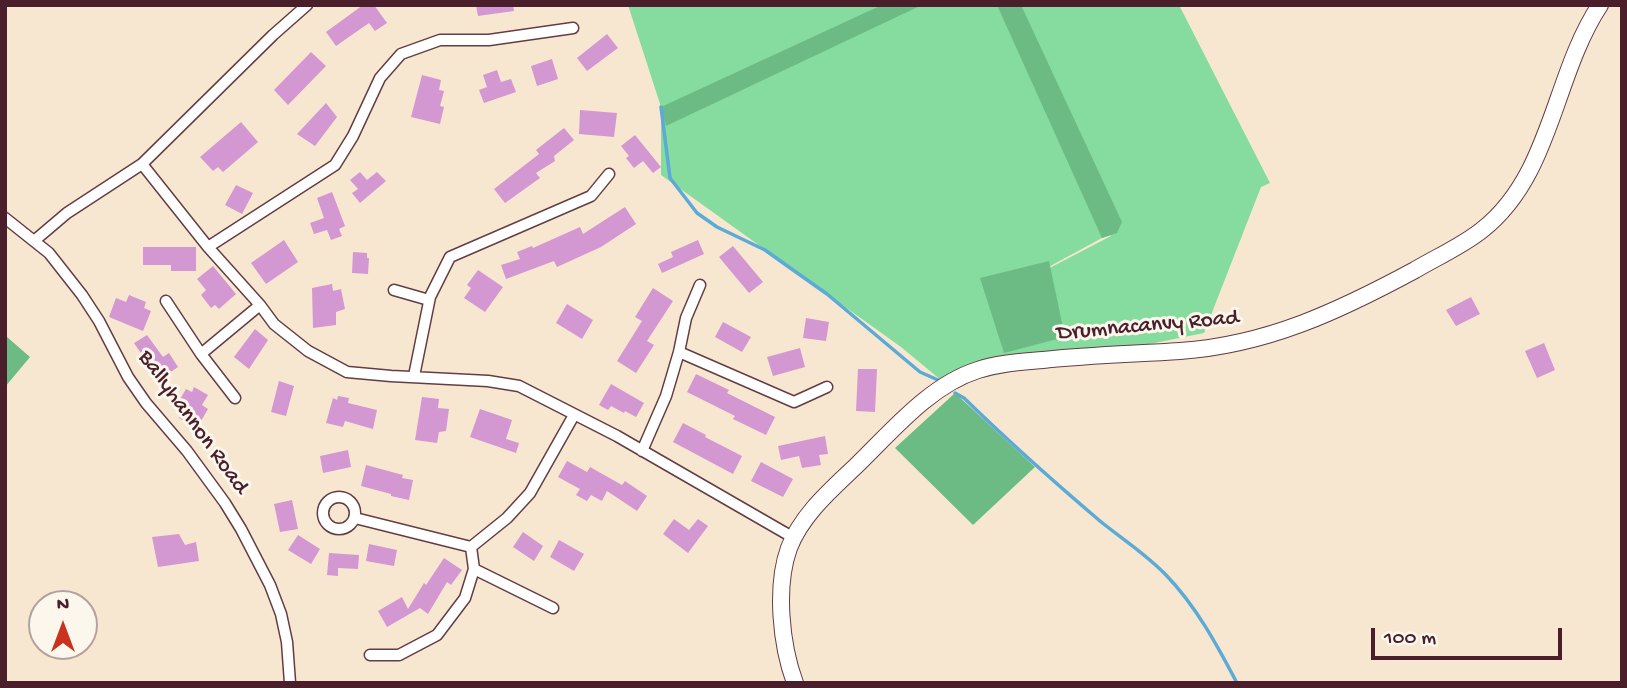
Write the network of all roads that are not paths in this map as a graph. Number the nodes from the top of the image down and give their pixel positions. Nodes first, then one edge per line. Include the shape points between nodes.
1 (307, 5) edge
2 (1600, 5) edge
3 (573, 28) dead end
4 (142, 164) junction
5 (608, 174) dead end
6 (5, 218) edge
7 (34, 241) junction
8 (208, 247) junction
9 (700, 285) dead end
10 (394, 290) dead end
11 (429, 300) junction
12 (166, 301) dead end
13 (260, 305) junction
14 (679, 352) junction
15 (201, 354) junction
16 (414, 376) junction
17 (827, 387) dead end
18 (235, 398) dead end
19 (574, 415) junction
20 (642, 451) junction
21 (355, 518) dead end
22 (794, 538) junction
23 (471, 547) junction
24 (474, 569) junction
25 (553, 608) dead end
26 (370, 654) dead end
27 (290, 683) edge
28 (795, 683) edge

1 - 4 street
2 - 22 main road, Drumnacanvy Road via 1568,70 1528,175 1510,202 1482,230 1394,281 1261,339 1223,347 1092,355 977,370 925,400 895,426 824,496
3 - 8 street via 489,40 440,40 401,54 380,78 335,165
4 - 7 street
4 - 8 street
5 - 11 street via 591,196 450,257
6 - 7 street, Ballyhannon Road
7 - 27 street, Ballyhannon Road via 82,295 128,377 207,477 241,529 281,614
8 - 13 street
9 - 14 street
10 - 11 street
11 - 16 street
12 - 15 street
13 - 15 street
13 - 16 street via 274,324 308,351 347,372
14 - 17 street via 794,402
14 - 20 street
15 - 18 street
16 - 19 street via 519,386
19 - 20 street
19 - 23 street via 530,493
20 - 22 street
21 - 23 street
22 - 28 main road, Drumnacanvy Road via 783,576 782,610
23 - 24 street
24 - 25 street
24 - 26 street via 465,598 437,635 399,654

